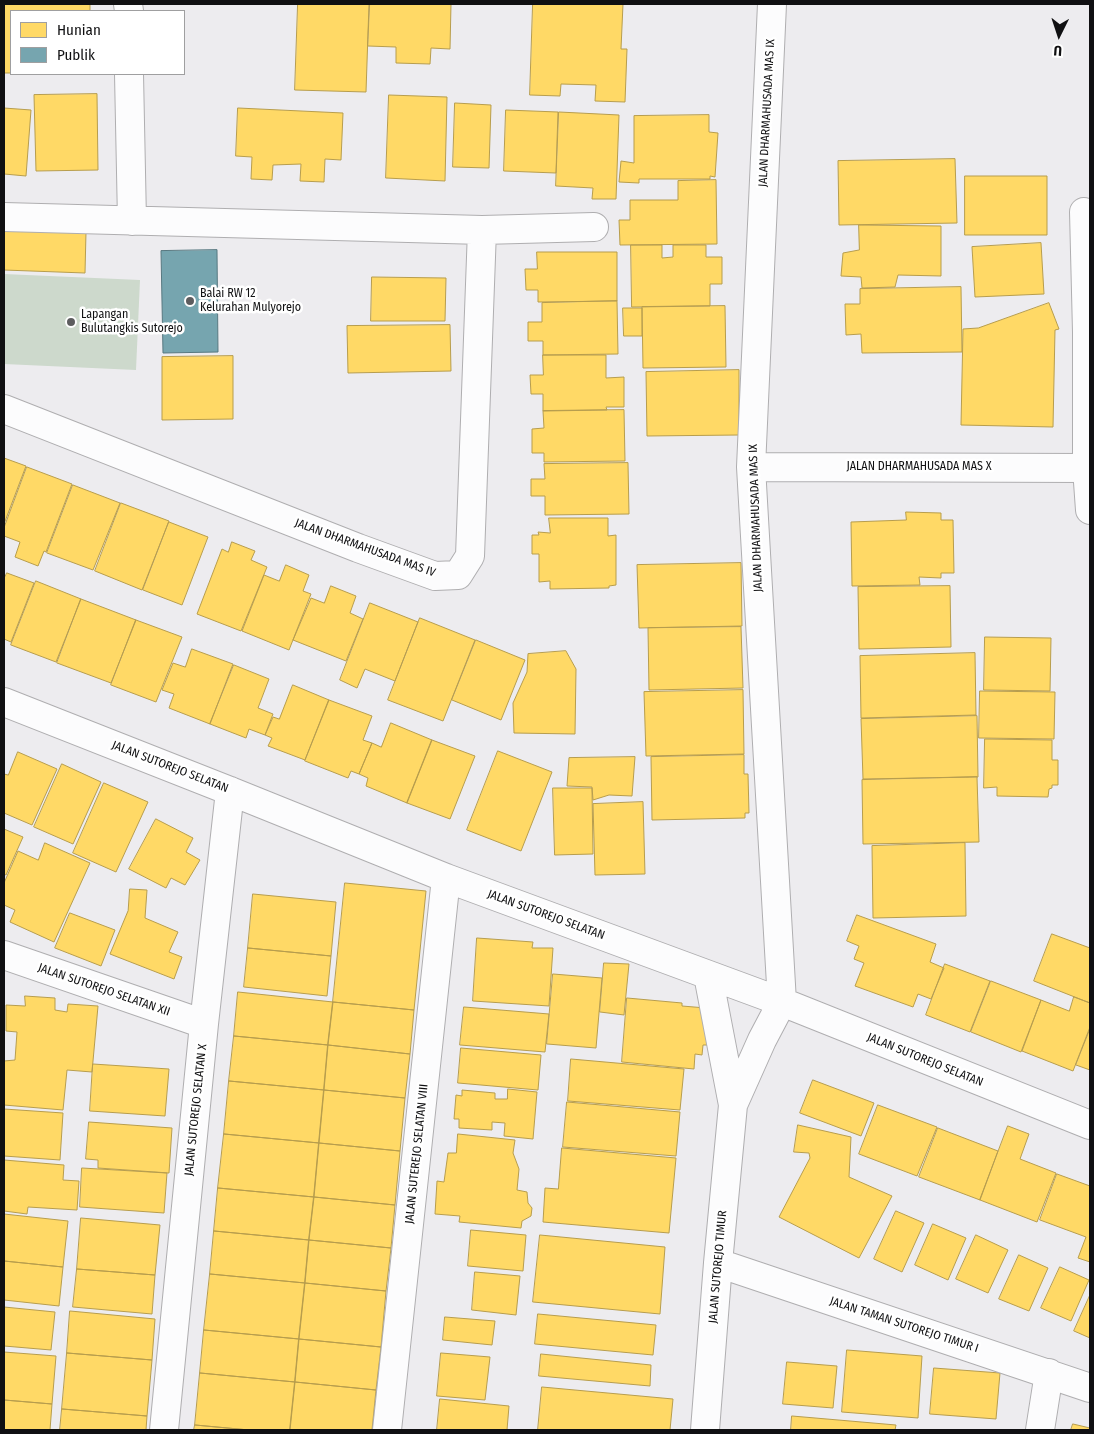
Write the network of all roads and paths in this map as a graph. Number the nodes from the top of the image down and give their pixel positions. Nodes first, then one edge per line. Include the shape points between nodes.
1 (772, 4) edge
2 (129, 75) edge
3 (1084, 212) dead end
4 (4, 217) edge
5 (132, 221) junction
6 (594, 227) dead end
7 (482, 230) junction
8 (1089, 332) edge
9 (4, 408) edge
10 (751, 467) junction
11 (1087, 468) junction
12 (1090, 510) edge
13 (4, 702) edge
14 (230, 791) junction
15 (446, 878) junction
16 (4, 955) edge
17 (708, 975) junction
18 (782, 1002) junction
19 (204, 1024) junction
20 (733, 1105) junction
21 (1090, 1125) edge
22 (718, 1263) junction
23 (1049, 1373) junction
24 (1090, 1388) edge
25 (164, 1430) edge
26 (387, 1430) edge
27 (705, 1430) edge
28 (1040, 1430) edge

1 - 10 street, JALAN DHARMAHUSADA MAS IX
2 - 5 street
3 - 8 street
4 - 5 street
5 - 7 street
6 - 7 street
7 - 9 street, JALAN DHARMAHUSADA MAS IV via 470,556 458,575 435,576 358,548
8 - 11 street
10 - 11 street, JALAN DHARMAHUSADA MAS X
10 - 18 street, JALAN DHARMAHUSADA MAS IX
11 - 12 street
13 - 14 street, JALAN SUTOREJO SELATAN
14 - 15 street, JALAN SUTOREJO SELATAN
14 - 19 street, JALAN SUTOREJO SELATAN X
15 - 17 street, JALAN SUTOREJO SELATAN
15 - 26 street, JALAN SUTEREJO SELATAN VIII
16 - 19 street, JALAN SUTOREJO SELATAN XII
17 - 18 street, JALAN SUTOREJO SELATAN
17 - 20 street, JALAN SUTOREJO TIMUR
18 - 20 street, JALAN SUTOREJO TIMUR
18 - 21 street, JALAN SUTOREJO SELATAN
19 - 25 street, JALAN SUTOREJO SELATAN X
20 - 22 street, JALAN SUTOREJO TIMUR
22 - 23 street, JALAN TAMAN SUTOREJO TIMUR I
22 - 27 street, JALAN SUTOREJO TIMUR
23 - 24 street, JALAN TAMAN SUTOREJO TIMUR I
23 - 28 street

